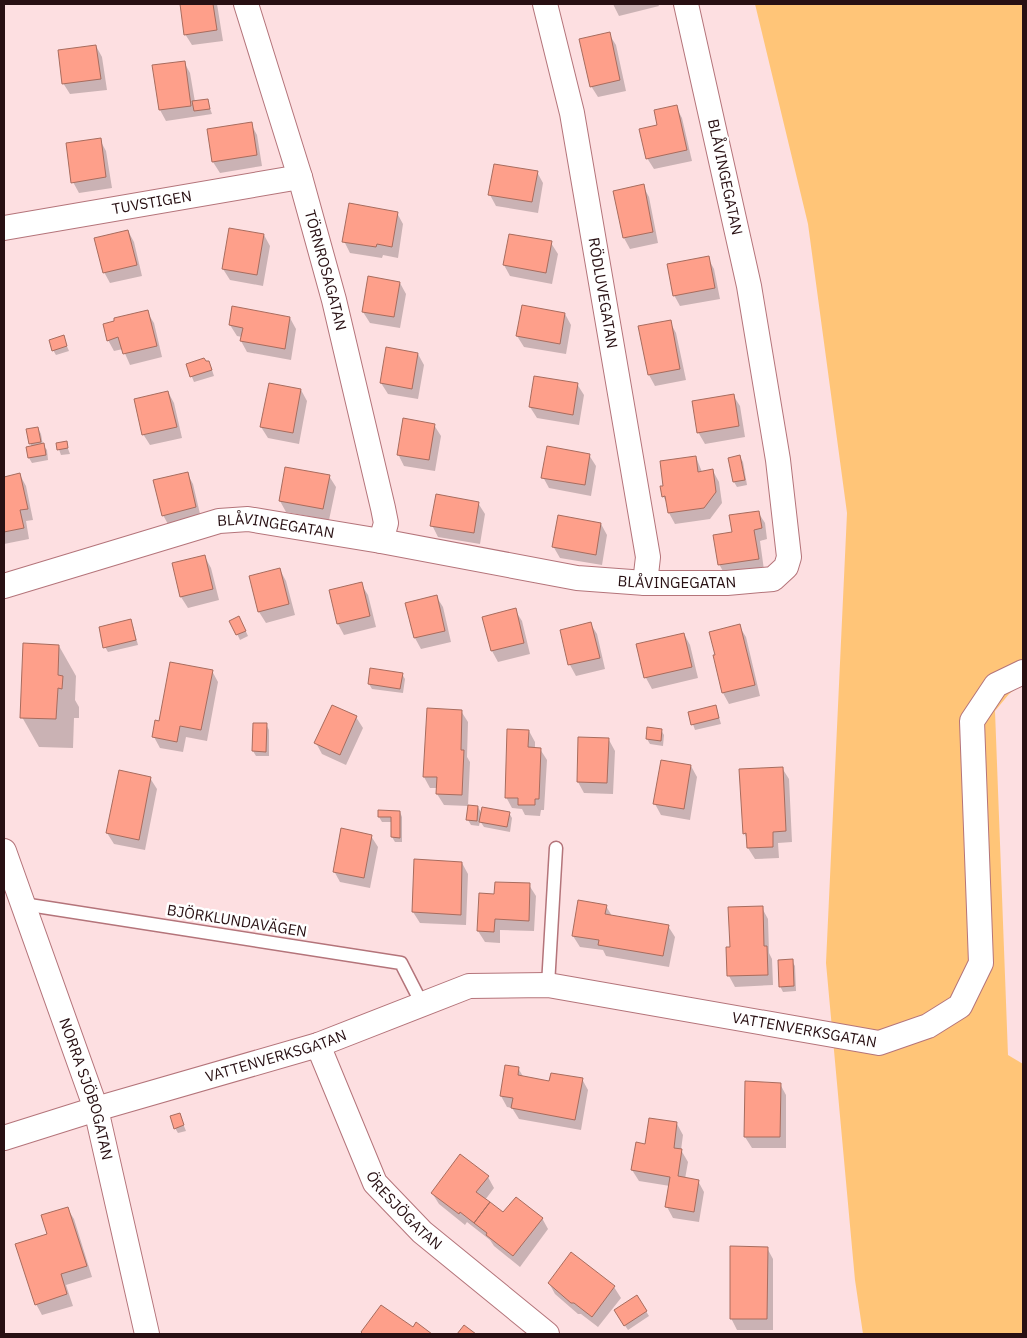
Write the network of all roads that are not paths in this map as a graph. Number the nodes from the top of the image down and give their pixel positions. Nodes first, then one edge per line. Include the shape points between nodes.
1 (246, 4) edge
2 (545, 4) edge
3 (686, 4) edge
4 (300, 177) junction
5 (4, 228) edge
6 (381, 541) junction
7 (644, 583) junction
8 (4, 586) edge
9 (1023, 672) edge
10 (556, 848) dead end
11 (4, 851) edge
12 (23, 904) junction
13 (548, 985) junction
14 (422, 1004) junction
15 (318, 1045) junction
16 (96, 1109) junction
17 (4, 1138) edge
18 (146, 1334) edge
19 (547, 1334) edge

1 - 4 street, TÖRNROSAGATAN
2 - 7 street, RÖDLUVEGATAN via 579,151 648,557
3 - 7 street, BLÅVINGEGATAN via 749,286 778,460 789,558 786,567 773,579 727,583
4 - 5 street, TUVSTIGEN
4 - 6 street, TÖRNROSAGATAN via 334,300 383,508 386,523
6 - 7 street, BLÅVINGEGATAN via 577,578
6 - 8 street, BLÅVINGEGATAN via 248,519 219,522
9 - 13 street, VATTENVERKSGATAN via 996,685 972,721 981,964 960,1006 928,1026 880,1044
10 - 13 lane
11 - 12 street, NORRA SJÖBOGATAN
12 - 14 lane, BJÖRKLUNDAVÄGEN via 401,963
12 - 16 street, NORRA SJÖBOGATAN
13 - 14 street, VATTENVERKSGATAN via 469,986
14 - 15 street, VATTENVERKSGATAN
15 - 16 street, VATTENVERKSGATAN
15 - 19 street, ÖRESJÖGATAN via 376,1183 422,1232
16 - 17 street, VATTENVERKSGATAN
16 - 18 street, NORRA SJÖBOGATAN

